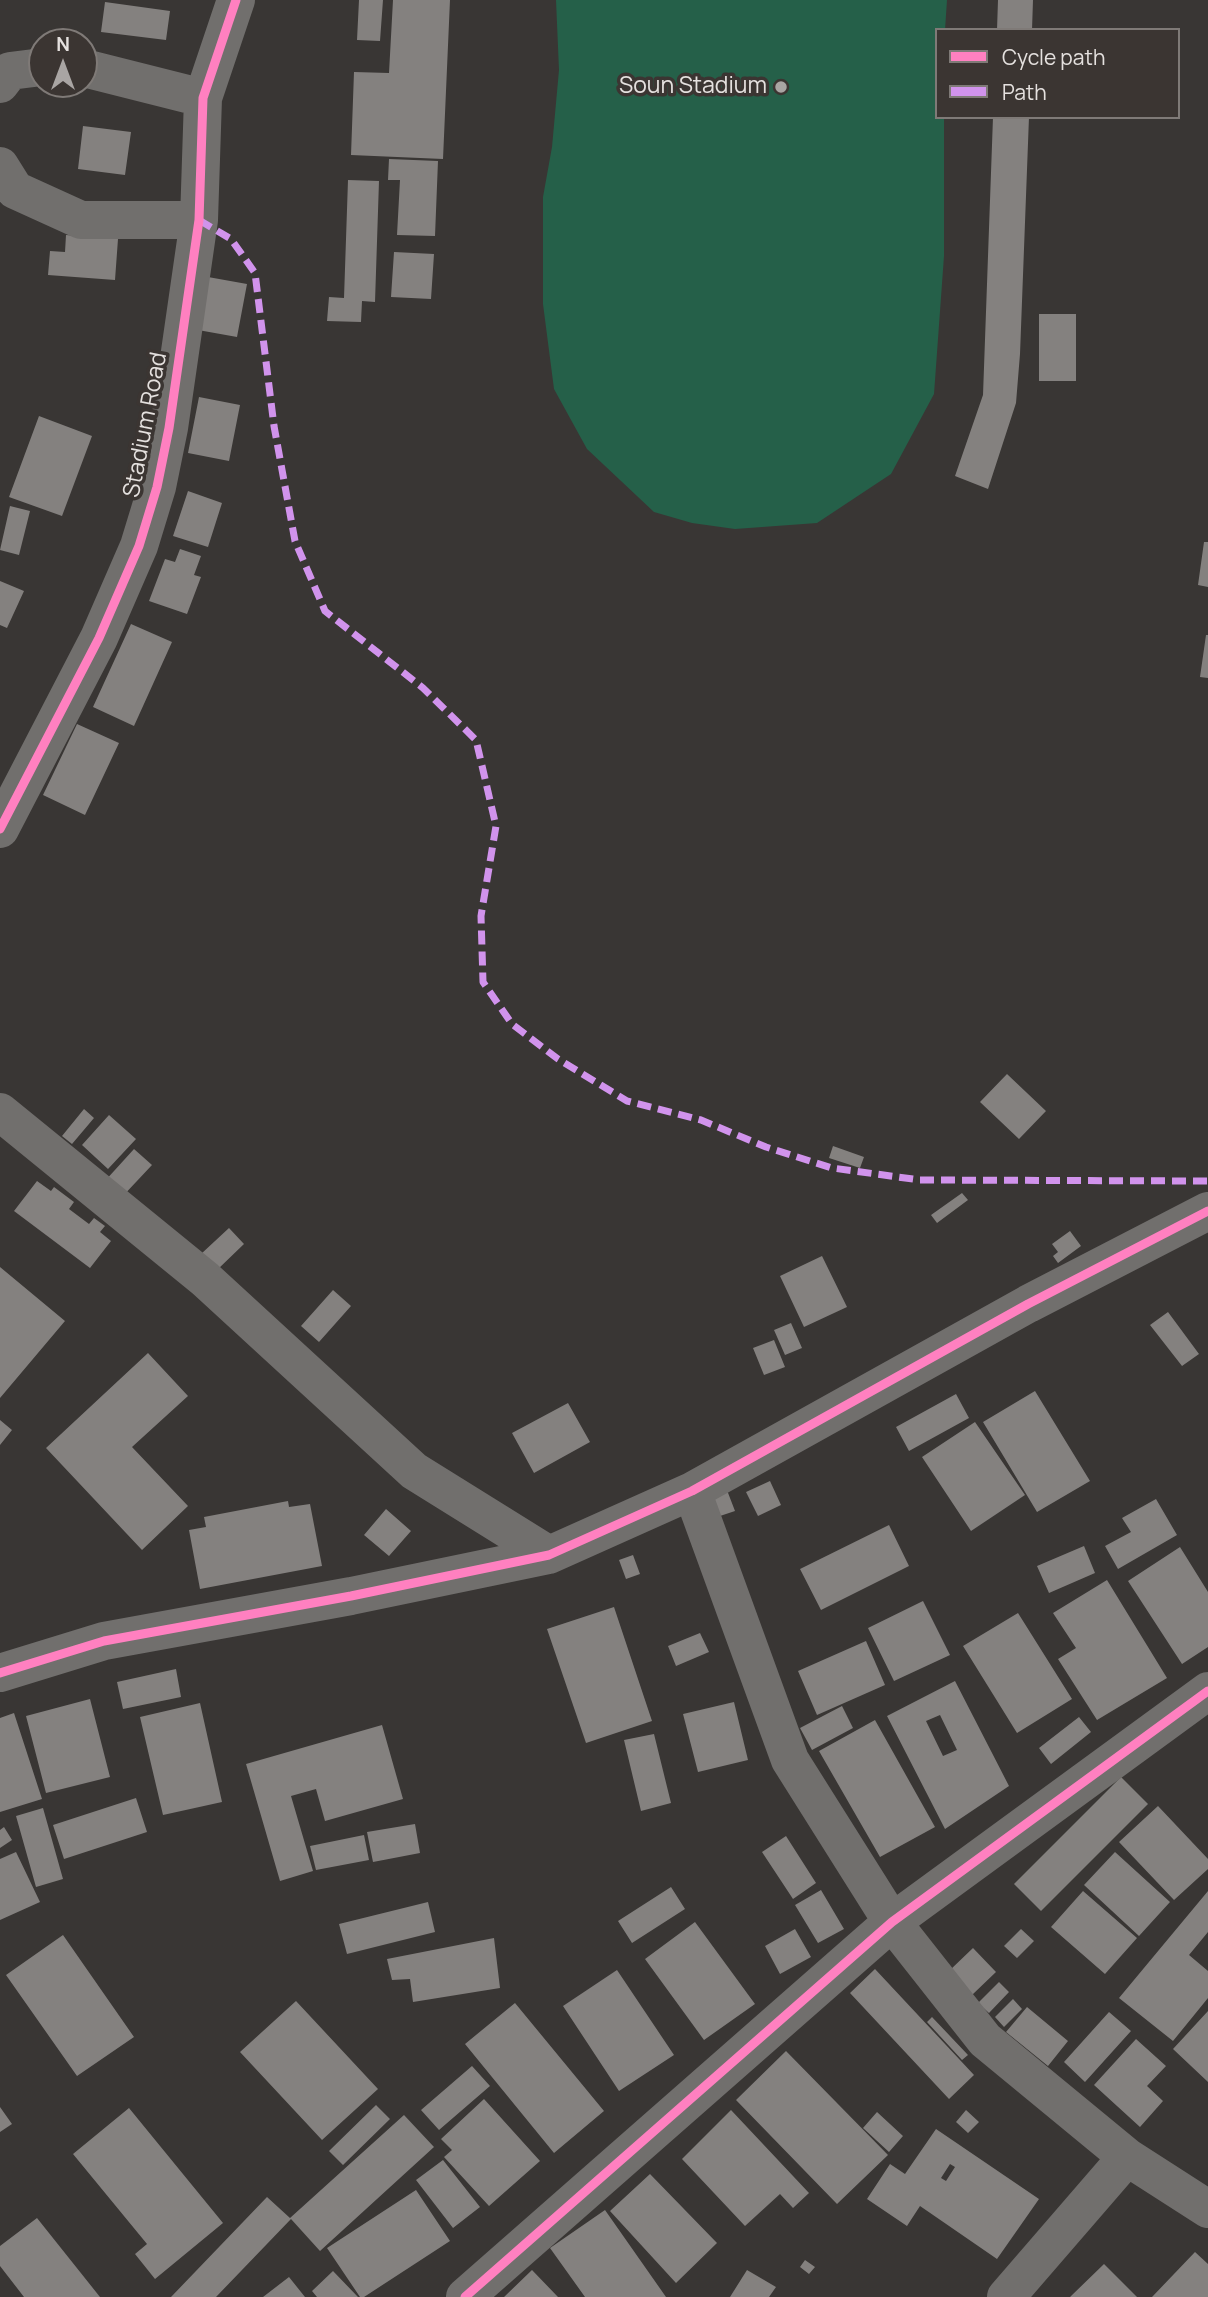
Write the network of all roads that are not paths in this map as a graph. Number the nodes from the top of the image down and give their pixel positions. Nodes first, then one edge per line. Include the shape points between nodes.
1 (236, 0) edge
2 (28, 69) edge
3 (98, 72) edge
4 (0, 84) edge
5 (203, 98) junction
6 (0, 166) edge
7 (199, 220) junction
8 (0, 829) edge
9 (0, 1112) edge
10 (1208, 1210) edge
11 (692, 1491) junction
12 (549, 1555) junction
13 (0, 1673) edge
14 (1208, 1691) edge
15 (892, 1922) junction
16 (1127, 2157) junction
17 (1208, 2209) edge
18 (465, 2297) edge
19 (1006, 2297) edge

1 - 5 street, Stadium Road
2 - 4 street via 10,71
3 - 5 street
5 - 7 street, Stadium Road
6 - 7 street via 15,190 81,220
7 - 8 street, Stadium Road via 169,428 139,546 99,638
9 - 12 street via 205,1279 414,1471
10 - 11 street via 1028,1304
11 - 12 street
11 - 15 street via 790,1760
12 - 13 street via 104,1641
14 - 15 street
15 - 16 street via 985,2040
15 - 18 street
16 - 17 street
16 - 19 street

